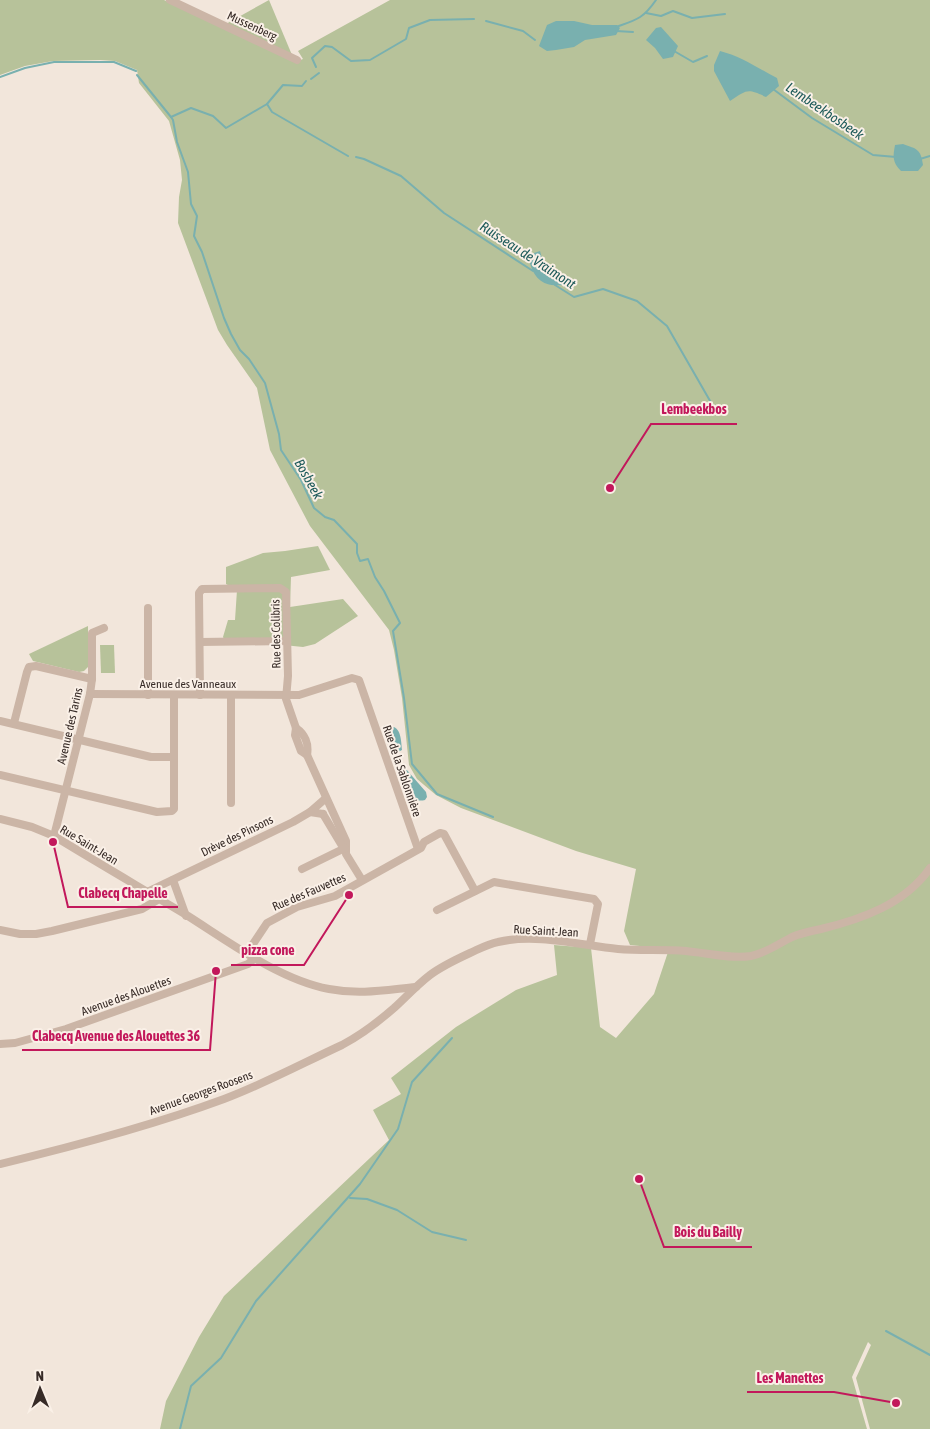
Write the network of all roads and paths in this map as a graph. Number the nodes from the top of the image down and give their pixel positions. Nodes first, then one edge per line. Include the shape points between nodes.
1 (170, 0) edge
2 (297, 60) dead end
3 (148, 608) dead end
4 (104, 628) dead end
5 (287, 641) junction
6 (200, 642) junction
7 (92, 679) junction
8 (90, 694) junction
9 (148, 695) junction
10 (174, 695) junction
11 (200, 695) junction
12 (231, 695) junction
13 (286, 695) junction
14 (0, 721) edge
15 (14, 723) junction
16 (78, 739) junction
17 (174, 756) junction
18 (0, 775) edge
19 (66, 790) junction
20 (326, 798) junction
21 (232, 803) dead end
22 (332, 810) junction
23 (310, 812) junction
24 (323, 814) junction
25 (0, 819) edge
26 (54, 836) junction
27 (345, 848) junction
28 (418, 850) junction
29 (930, 868) edge
30 (302, 869) dead end
31 (923, 878) junction
32 (173, 880) junction
33 (362, 880) junction
34 (930, 884) edge
35 (475, 891) junction
36 (147, 892) junction
37 (160, 899) junction
38 (438, 910) dead end
39 (186, 916) junction
40 (0, 930) edge
41 (590, 944) junction
42 (239, 948) junction
43 (247, 953) junction
44 (255, 958) junction
45 (240, 967) junction
46 (416, 987) junction
47 (0, 1044) edge
48 (0, 1164) edge

1 - 2 street, Mussenberg
3 - 9 street
4 - 7 street, Avenue des Tarins via 92,633
5 - 6 street
5 - 6 street, Rue des Colibris via 286,592 280,588 202,589 199,592
5 - 13 street, Rue des Colibris
6 - 11 street
7 - 8 street, Avenue des Tarins
7 - 15 street via 29,667
8 - 9 street, Avenue des Vanneaux
8 - 16 street, Avenue des Tarins
9 - 10 street, Avenue des Vanneaux
10 - 11 street, Avenue des Vanneaux
10 - 17 street
11 - 12 street, Avenue des Vanneaux
12 - 13 street, Avenue des Vanneaux
12 - 21 street
13 - 20 street, Rue des Colibris via 296,728 302,733 308,748 307,755
13 - 28 street, Rue de la Sablonnière via 303,694 352,678 359,680
14 - 15 street
15 - 16 street
16 - 17 street via 152,757
16 - 19 street, Avenue des Tarins
17 - 19 street via 172,811 157,812
18 - 19 street
19 - 26 street, Avenue des Tarins
20 - 22 street, Rue des Colibris
20 - 23 street, Drève des Pinsons
22 - 24 street
22 - 27 street, Rue des Colibris via 346,841
23 - 24 street
23 - 32 street, Drève des Pinsons
24 - 27 street
25 - 26 street, Rue Saint-Jean
26 - 36 street, Rue Saint-Jean
27 - 30 street
27 - 33 street
28 - 33 street, Rue des Fauvettes
28 - 35 street via 424,842 444,834
29 - 31 street, Rue Saint-Jean
31 - 34 street
31 - 41 street, Rue Saint-Jean via 892,902 870,913 803,933 750,956 618,949
32 - 36 street, Drève des Pinsons
32 - 39 street
33 - 43 street, Rue des Fauvettes via 335,896 296,908 267,923
35 - 38 street
35 - 41 street via 494,882 594,899 598,904
36 - 37 street, Rue Saint-Jean
37 - 39 street, Rue Saint-Jean
37 - 40 street via 142,909 52,931 20,934
39 - 42 street, Rue Saint-Jean
41 - 46 street, Rue Saint-Jean via 533,939 495,942 446,965
42 - 43 street, Rue Saint-Jean
42 - 45 street
43 - 44 street, Rue Saint-Jean
44 - 45 street, Avenue des Alouettes
44 - 46 street, Rue Saint-Jean via 284,974 327,989 373,992
45 - 47 street, Avenue des Alouettes via 66,1029
46 - 48 street, Avenue Georges Roosens via 369,1029 342,1045 241,1091 142,1126

